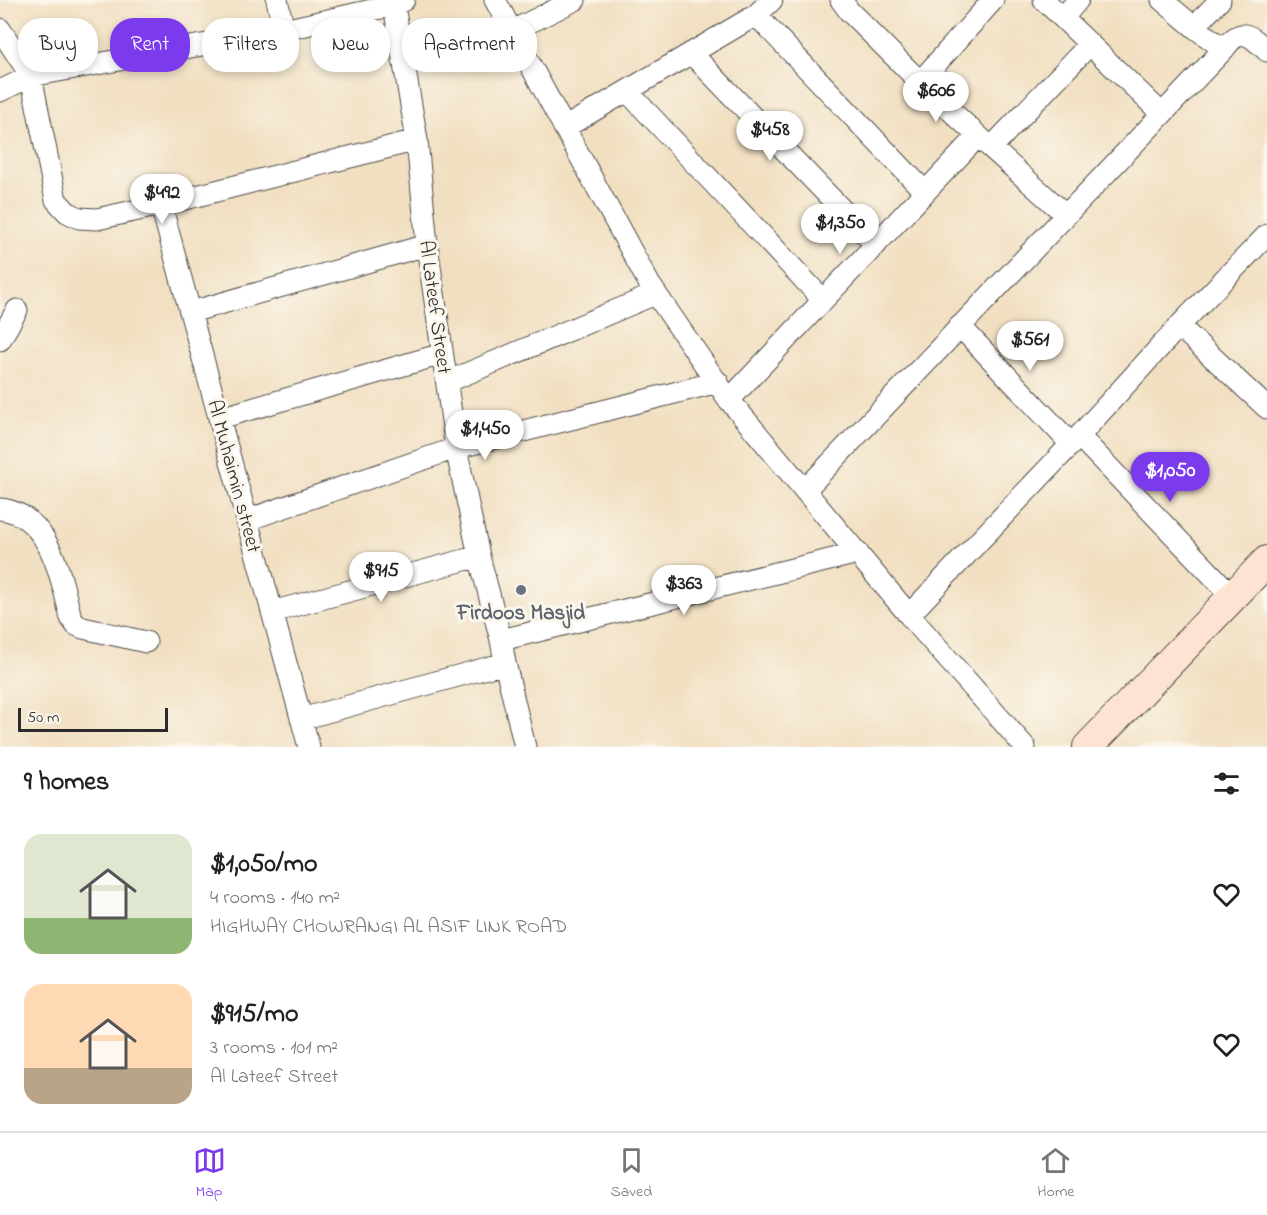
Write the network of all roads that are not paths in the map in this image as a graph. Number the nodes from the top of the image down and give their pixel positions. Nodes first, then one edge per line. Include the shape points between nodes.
1 (276, 0) edge
2 (495, 0) edge
3 (575, 0) edge
4 (772, 0) edge
5 (993, 0) edge
6 (1044, 0) edge
7 (1078, 0) edge
8 (1162, 0) edge
9 (1220, 0) edge
10 (397, 2) edge
11 (850, 4) edge
12 (756, 15) junction
13 (281, 18) edge
14 (505, 18) edge
15 (1063, 18) junction
16 (537, 19) edge
17 (299, 26) edge
18 (1194, 27) junction
19 (0, 29) edge
20 (1090, 44) junction
21 (202, 45) edge
22 (1224, 49) junction
23 (1267, 51) edge
24 (692, 53) junction
25 (534, 72) edge
26 (31, 76) junction
27 (920, 82) junction
28 (0, 91) edge
29 (627, 91) junction
30 (1162, 114) junction
31 (564, 128) junction
32 (417, 140) junction
33 (985, 142) junction
34 (925, 192) junction
35 (162, 205) junction
36 (1066, 214) junction
37 (1267, 235) edge
38 (876, 244) junction
39 (427, 245) junction
40 (655, 294) junction
41 (823, 300) junction
42 (17, 310) dead end
43 (191, 312) junction
44 (960, 326) junction
45 (1179, 326) junction
46 (0, 340) edge
47 (442, 354) junction
48 (447, 382) junction
49 (723, 391) junction
50 (1267, 408) edge
51 (220, 418) junction
52 (1075, 440) junction
53 (456, 448) junction
54 (805, 490) junction
55 (0, 509) edge
56 (247, 520) junction
57 (858, 553) junction
58 (479, 556) junction
59 (1265, 569) edge
60 (1233, 597) junction
61 (272, 612) junction
62 (909, 615) junction
63 (501, 640) junction
64 (146, 642) dead end
65 (505, 663) junction
66 (302, 719) junction
67 (309, 747) edge
68 (525, 747) edge
69 (1025, 747) edge
70 (1088, 747) edge

1 - 13 street
2 - 14 street
3 - 16 street
4 - 12 street
5 - 27 street
6 - 15 street
7 - 15 street
8 - 18 street
9 - 18 street
10 - 17 street
10 - 32 street, Al Lateef Street
11 - 27 street
12 - 24 street
12 - 34 street
15 - 20 street
18 - 22 street
19 - 26 street
20 - 30 street
20 - 33 street
21 - 26 street
22 - 23 street via 1232,38 1244,35
22 - 30 street
24 - 29 street
24 - 38 street
25 - 31 street
26 - 28 street
26 - 35 street via 56,200 67,212 97,219
27 - 33 street
29 - 31 street
29 - 41 street
30 - 36 street
31 - 40 street
32 - 35 street
32 - 39 street, Al Lateef Street
33 - 34 street
33 - 36 street
34 - 38 street
35 - 43 street, Al Muhaimin street
36 - 44 street
37 - 45 street
38 - 41 street
39 - 43 street
39 - 47 street, Al Lateef Street
40 - 48 street
40 - 49 street
41 - 49 street
42 - 46 street
43 - 51 street, Al Muhaimin street
44 - 52 street
44 - 54 street
45 - 50 street
45 - 52 street
47 - 48 street, Al Lateef Street
47 - 51 street
48 - 53 street, Al Lateef Street
49 - 53 street
49 - 54 street
51 - 56 street, Al Muhaimin street
52 - 60 street
52 - 62 street
53 - 56 street
53 - 58 street, Al Lateef Street
54 - 57 street
55 - 64 street via 16,512 35,526 47,542 76,625
56 - 61 street, Al Muhaimin street
57 - 62 street
57 - 63 street
58 - 61 street
58 - 63 street, Al Lateef Street
59 - 60 street
60 - 70 street
61 - 66 street, Al Muhaimin street
62 - 69 street
63 - 65 street, Al Lateef Street
65 - 66 street
65 - 68 street, Al Lateef Street
66 - 67 street, Al Muhaimin street

